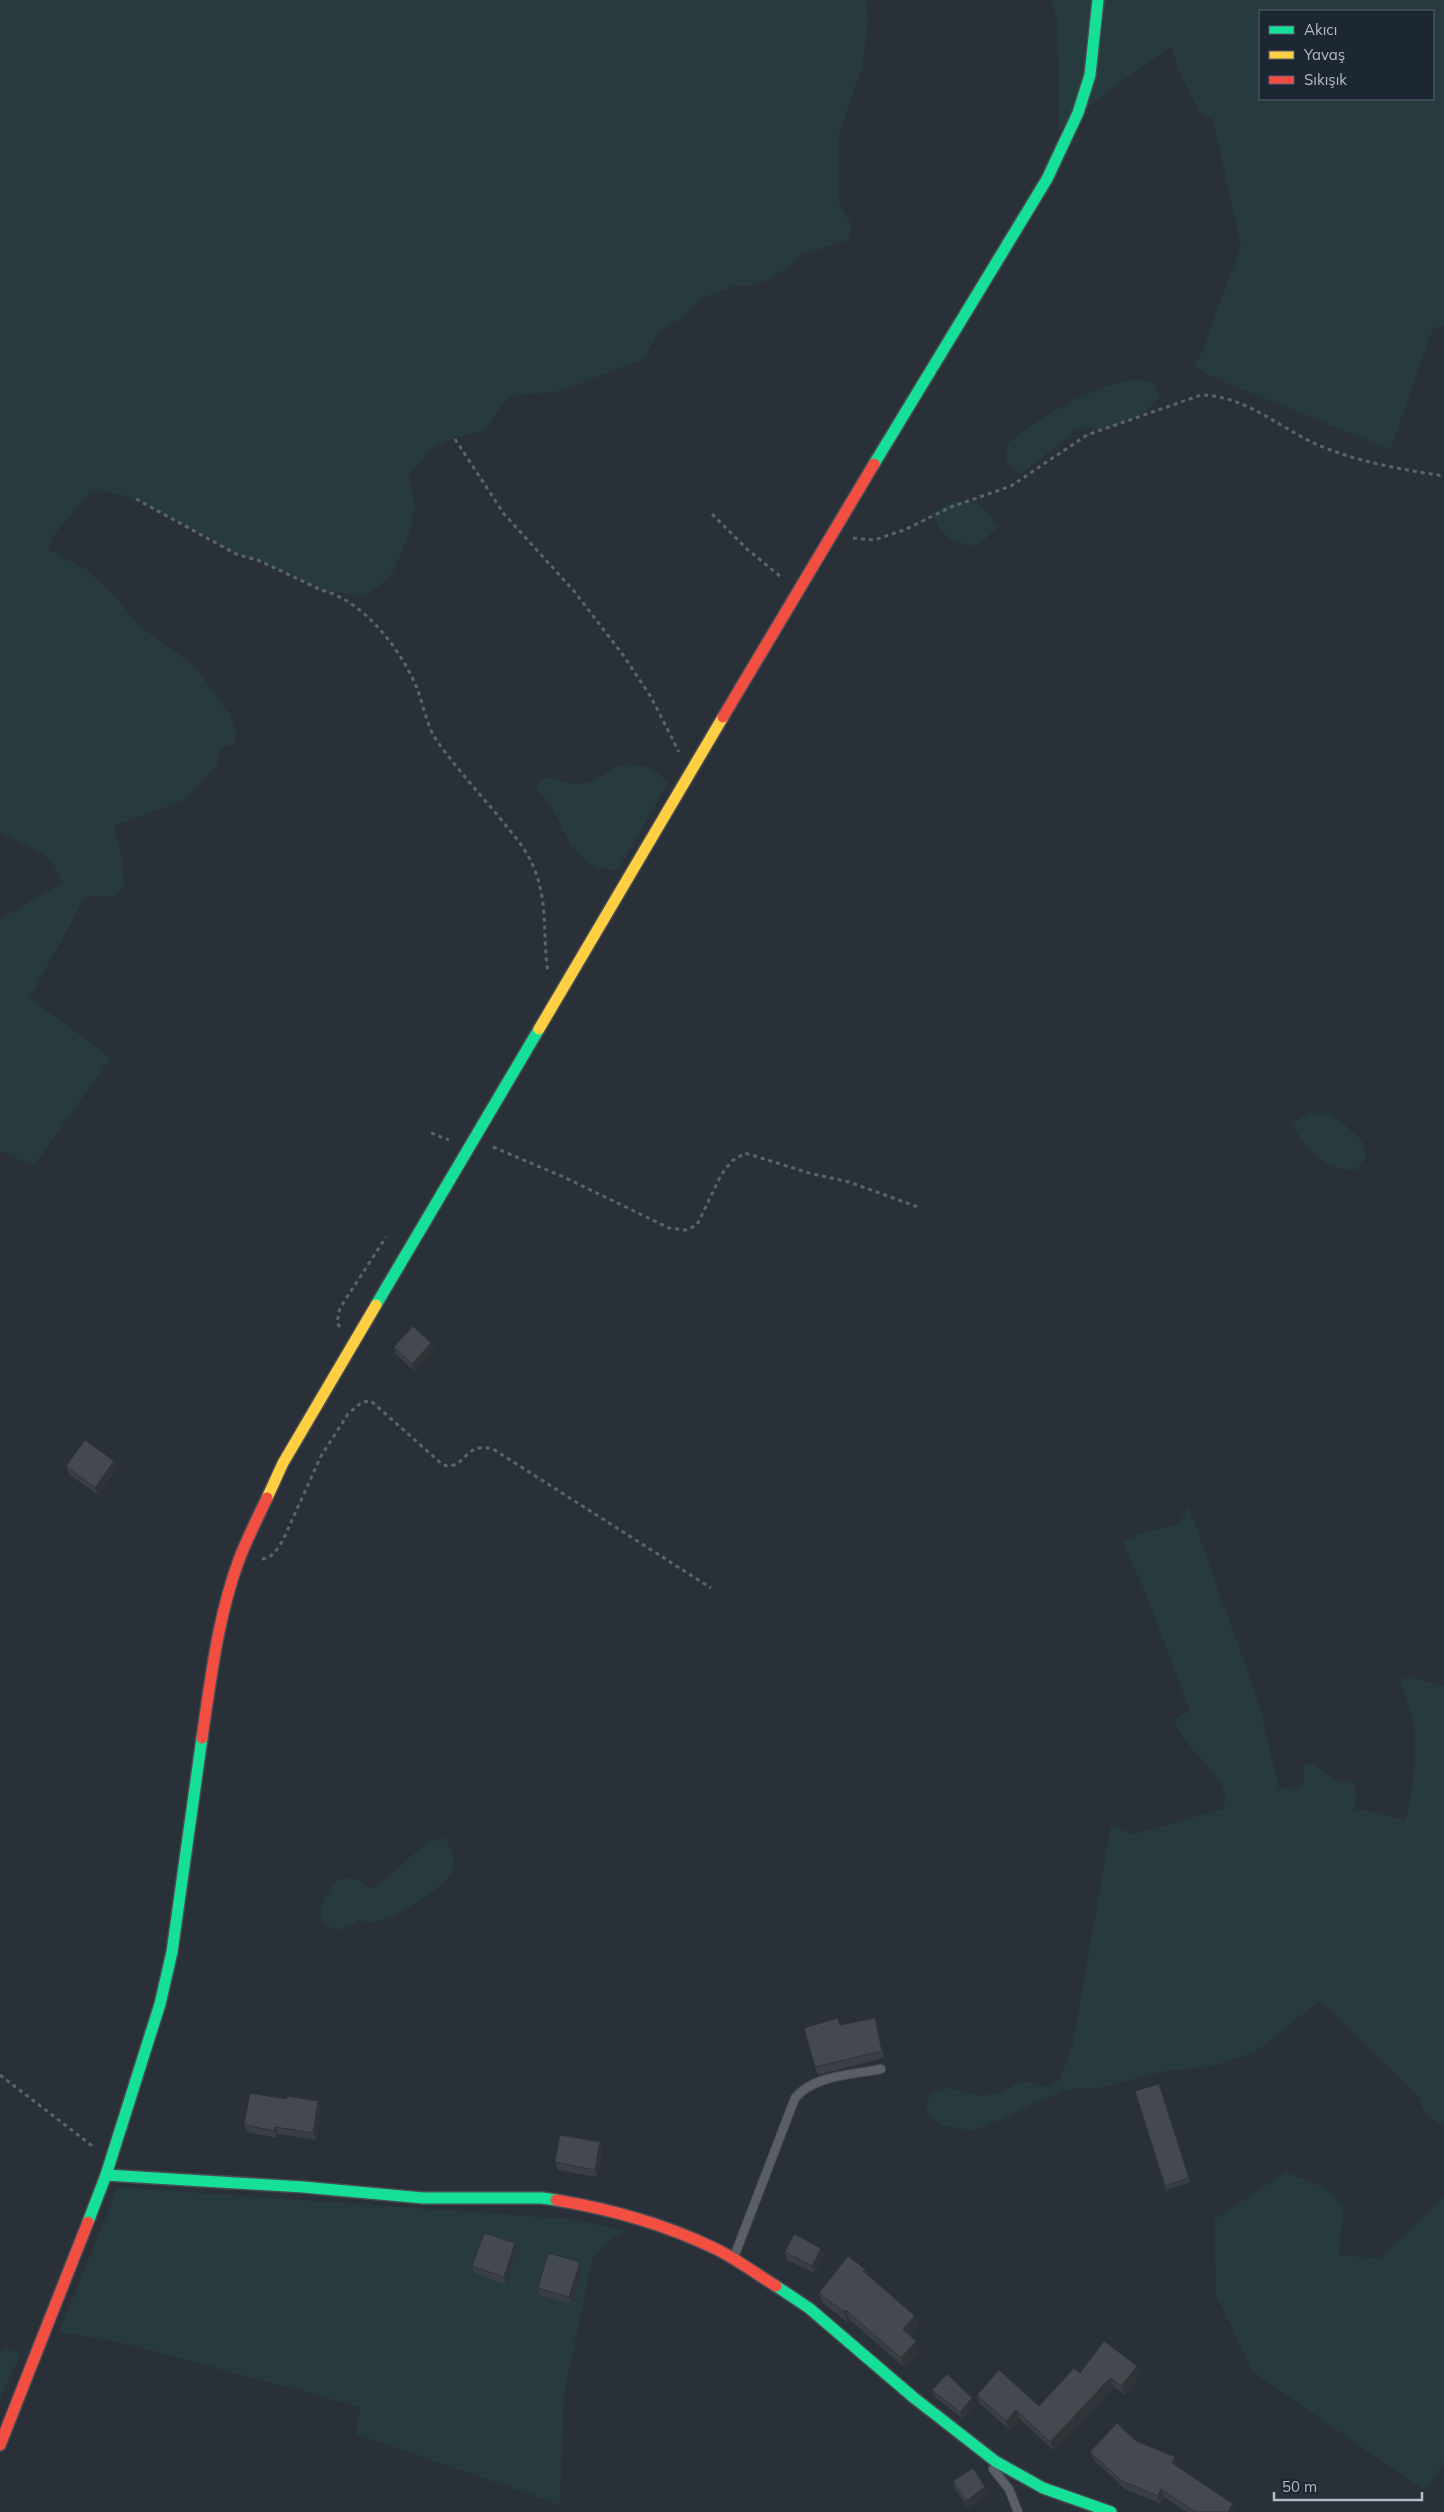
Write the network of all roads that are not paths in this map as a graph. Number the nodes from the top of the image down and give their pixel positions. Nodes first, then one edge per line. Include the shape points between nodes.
1 (1098, 0) edge
2 (881, 2069) dead end
3 (106, 2175) junction
4 (733, 2259) junction
5 (970, 2442) junction
6 (0, 2444) edge
7 (1018, 2512) edge
8 (1111, 2512) edge

1 - 3 street via 1090,76 1078,113 1047,179 798,590 282,1463 240,1557 227,1596 214,1653 172,1952 160,2004
2 - 4 lane via 814,2083 795,2098
3 - 4 street via 422,2198 501,2197 566,2201 659,2225
3 - 6 street
4 - 5 street via 809,2308
5 - 7 lane via 1009,2489
5 - 8 street via 995,2461 1043,2488

